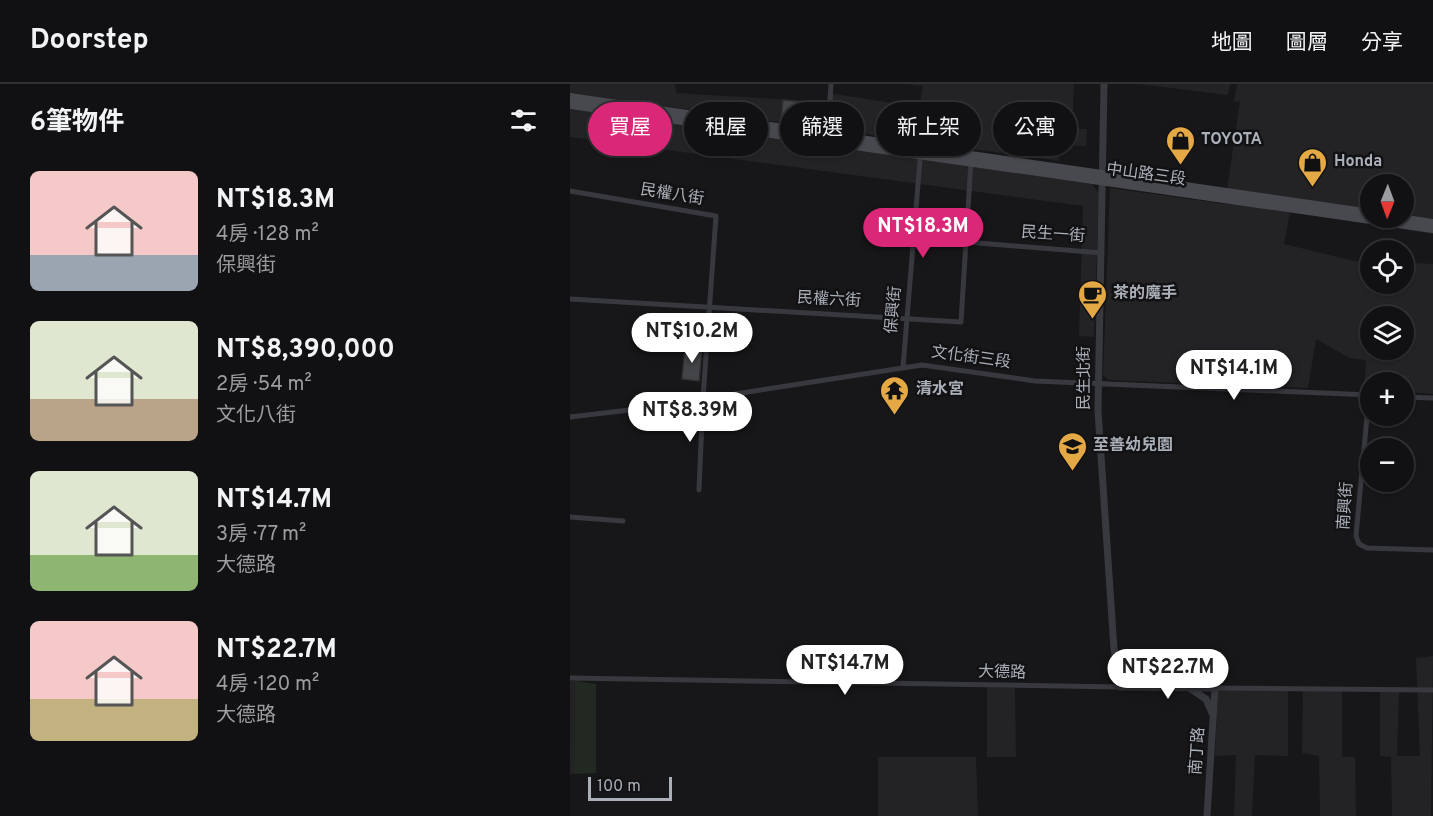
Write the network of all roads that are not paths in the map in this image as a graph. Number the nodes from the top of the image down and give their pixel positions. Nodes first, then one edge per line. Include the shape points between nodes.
1 (831, 84) edge
2 (1104, 84) edge
3 (570, 97) edge
4 (830, 102) edge
5 (570, 105) edge
6 (780, 130) edge
7 (780, 131) edge
8 (921, 156) edge
9 (946, 156) edge
10 (971, 160) junction
11 (1104, 179) junction
12 (570, 191) edge
13 (1360, 212) edge
14 (1414, 220) edge
15 (1433, 223) edge
16 (1433, 229) edge
17 (966, 242) junction
18 (1102, 253) junction
19 (570, 299) edge
20 (710, 307) junction
21 (907, 318) junction
22 (903, 367) junction
23 (1098, 384) junction
24 (1360, 395) edge
25 (1414, 397) edge
26 (703, 398) junction
27 (1433, 398) edge
28 (570, 417) edge
29 (1367, 426) edge
30 (699, 490) dead end
31 (570, 518) edge
32 (623, 521) dead end
33 (1433, 550) edge
34 (570, 678) edge
35 (1120, 687) junction
36 (1189, 688) junction
37 (1215, 688) junction
38 (1433, 690) edge
39 (1214, 719) junction
40 (1207, 816) edge

1 - 4 street
2 - 11 street, 民生北街
3 - 6 main road, 中山路三段
5 - 7 main road, 中山路三段
8 - 21 street, 保興街
9 - 10 main road, 中山路三段
10 - 11 main road, 中山路三段
10 - 17 street
11 - 13 main road, 中山路三段
11 - 16 main road, 中山路三段
11 - 18 street, 民生北街
12 - 20 street, 民權八街 via 716,216
14 - 15 main road
17 - 18 street, 民生一街
17 - 21 street, 民權六街 via 961,322
18 - 23 street, 民生北街
19 - 20 street, 民權六街
20 - 21 street, 民權六街
20 - 26 street
21 - 22 street, 保興街
22 - 23 street, 文化街三段 via 931,364 1020,380
22 - 26 street, 文化街三段
23 - 24 street, 文化街三段
23 - 35 street, 民生北街 via 1108,598
25 - 27 street
26 - 28 street, 文化街三段
26 - 30 street
29 - 33 street, 南興街 via 1356,536 1359,544 1366,548
31 - 32 street
34 - 35 street, 大德路
35 - 36 street, 大德路
36 - 37 street, 大德路
36 - 39 street via 1206,699
37 - 38 street, 大德路
37 - 39 street, 南丁路
39 - 40 street, 南丁路

